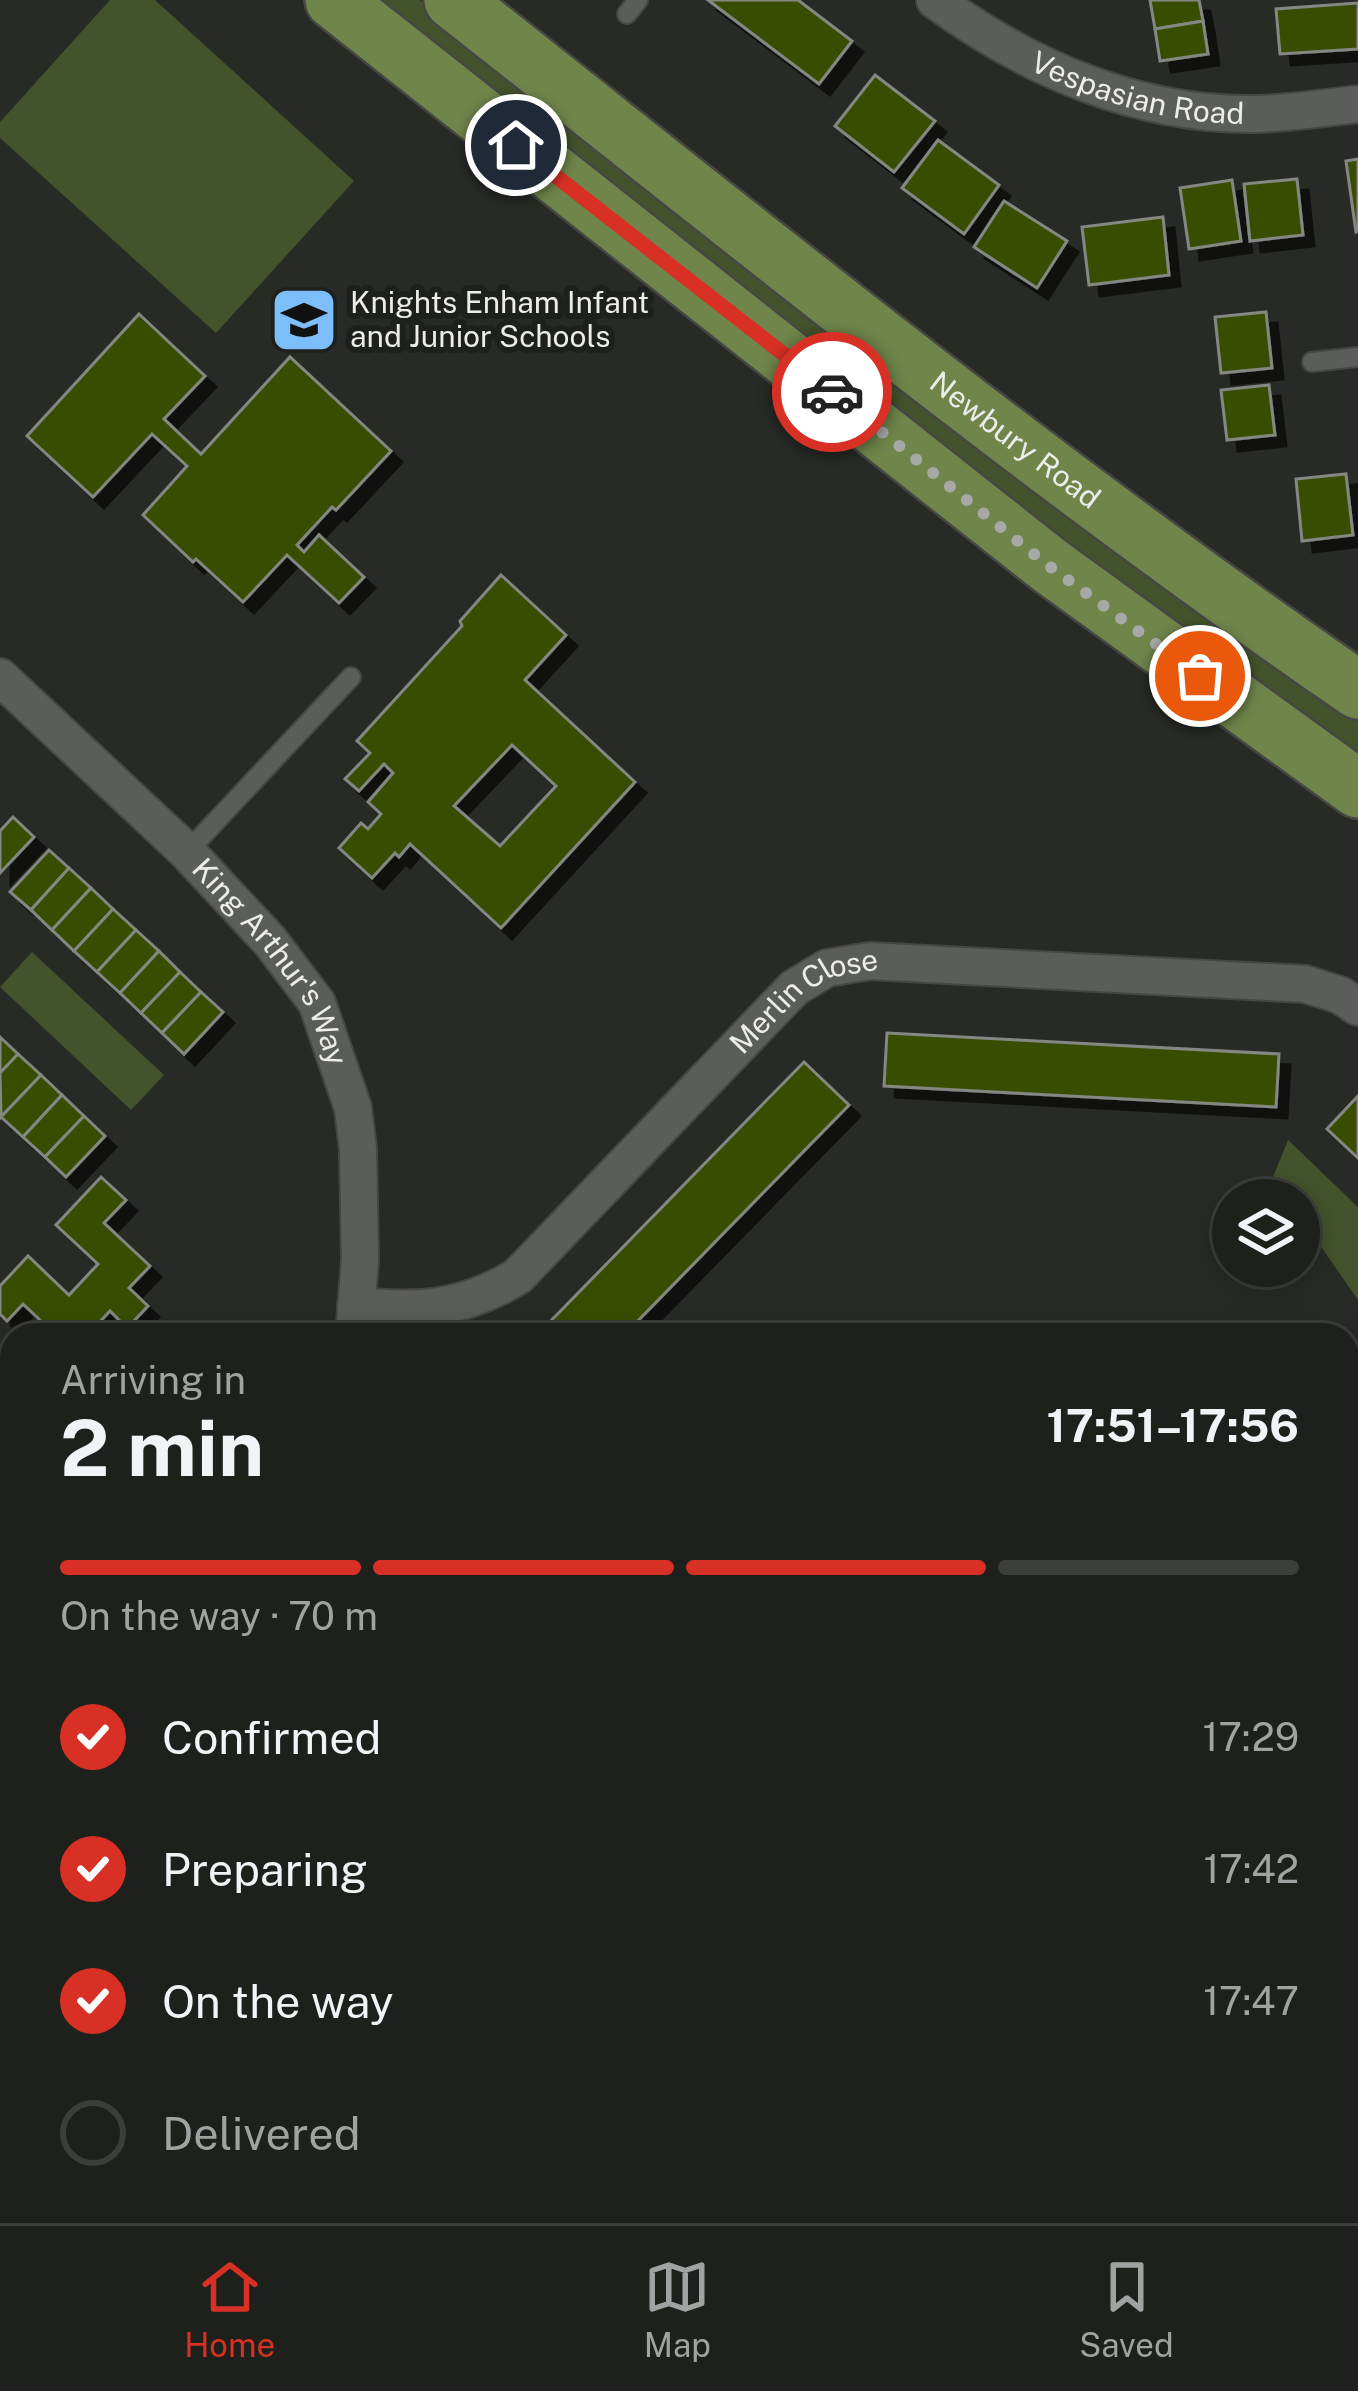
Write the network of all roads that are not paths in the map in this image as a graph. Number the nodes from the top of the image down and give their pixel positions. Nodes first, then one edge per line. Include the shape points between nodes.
1 (334, 0) edge
2 (453, 0) edge
3 (935, 0) edge
4 (1358, 104) edge
5 (1358, 357) edge
6 (1312, 362) dead end
7 (0, 677) edge
8 (351, 677) dead end
9 (1358, 690) edge
10 (1358, 789) edge
11 (187, 852) junction
12 (1358, 1007) edge
13 (355, 1320) edge

1 - 10 main road via 1049,566
2 - 9 main road, Newbury Road via 856,321
3 - 4 street, Vespasian Road via 1047,69 1119,94 1253,114
5 - 6 lane
7 - 11 street, King Arthur's Way
8 - 11 lane
11 - 13 street, King Arthur's Way via 298,975 331,1039 358,1149
12 - 13 street, Merlin Close via 1305,984 870,961 827,968 794,988 518,1276 486,1296

